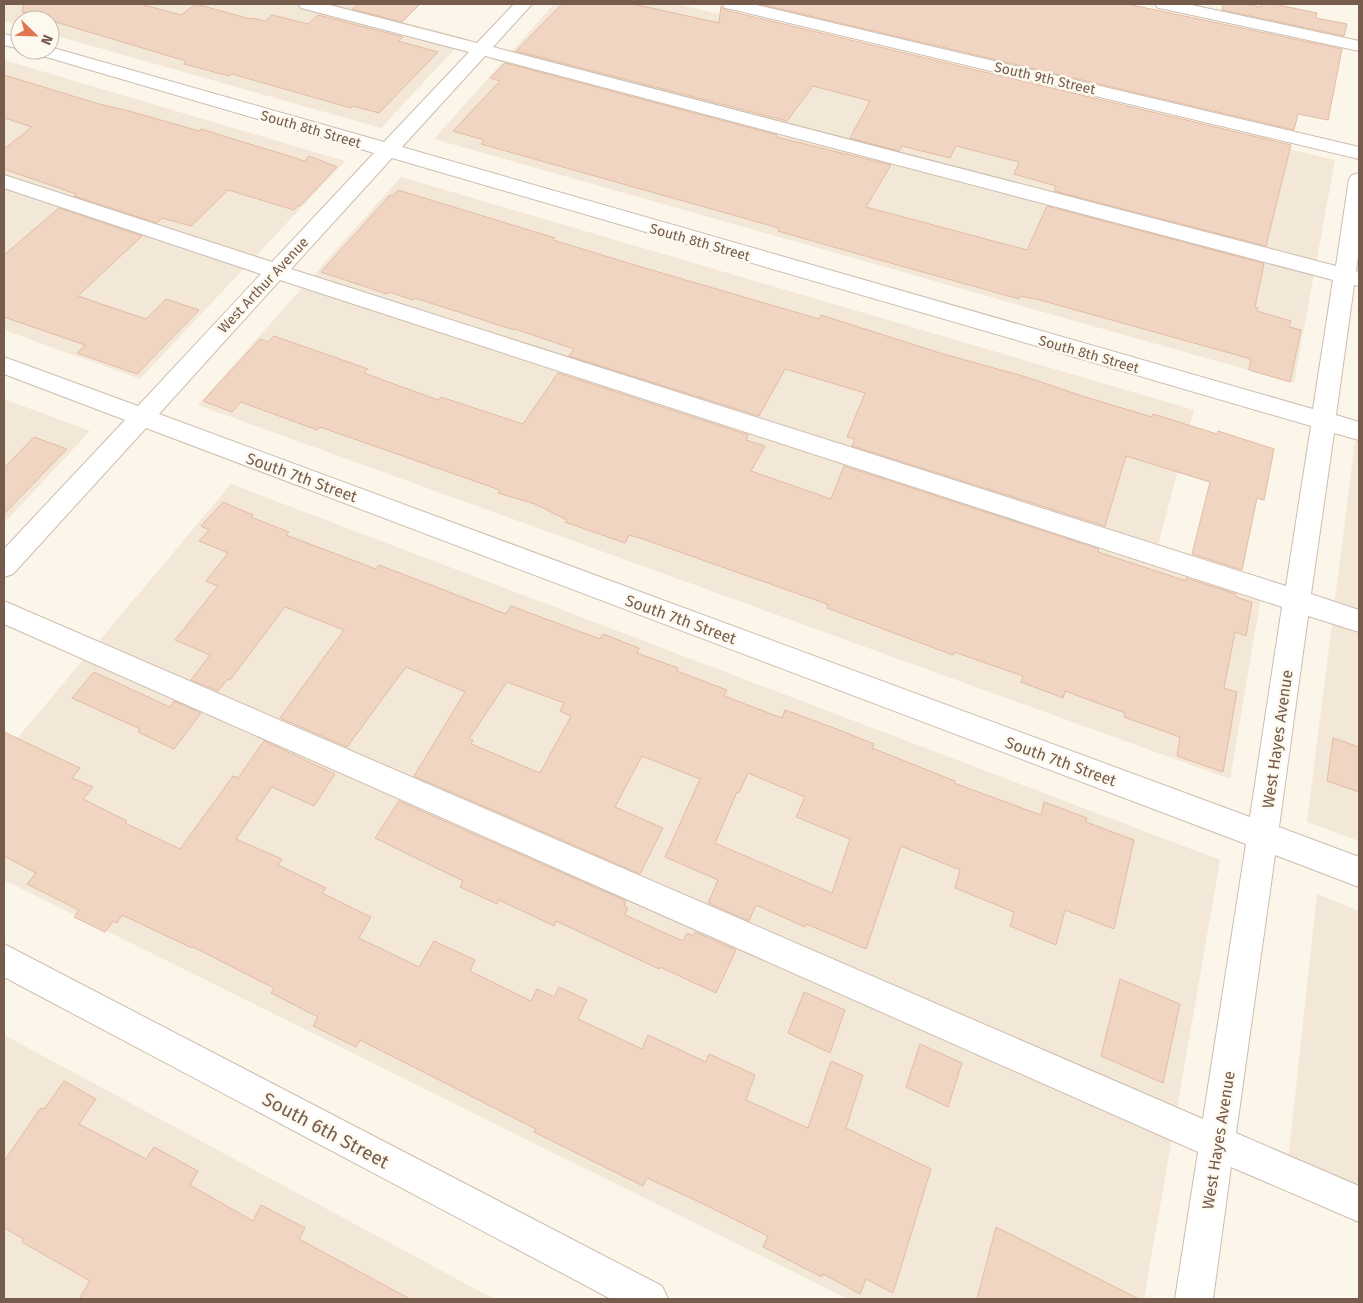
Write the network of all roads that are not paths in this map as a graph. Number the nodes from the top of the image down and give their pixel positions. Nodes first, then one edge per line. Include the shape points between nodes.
1 (307, 4) edge
2 (523, 4) edge
3 (731, 4) edge
4 (1164, 4) edge
5 (1359, 46) edge
6 (481, 49) junction
7 (60, 55) edge
8 (387, 151) junction
9 (1359, 152) edge
10 (1359, 179) edge
11 (4, 181) edge
12 (276, 271) junction
13 (1352, 277) edge
14 (4, 366) edge
15 (142, 417) junction
16 (1325, 421) junction
17 (1359, 431) edge
18 (4, 566) edge
19 (1298, 600) junction
20 (4, 612) edge
21 (1359, 621) edge
22 (1263, 836) junction
23 (1359, 872) edge
24 (4, 960) edge
25 (1218, 1142) junction
26 (1359, 1204) edge
27 (649, 1299) edge
28 (1194, 1299) edge

1 - 6 street
2 - 6 street, West Arthur Avenue
3 - 9 street, South 9th Street
4 - 5 street
6 - 8 street, West Arthur Avenue
6 - 13 street
7 - 8 street, South 8th Street
8 - 12 street, West Arthur Avenue
8 - 16 street, South 8th Street
10 - 13 street, West Hayes Avenue
11 - 12 street
12 - 15 street, West Arthur Avenue
12 - 19 street
13 - 16 street, West Hayes Avenue
14 - 15 street, South 7th Street
15 - 18 street, West Arthur Avenue
15 - 22 street, South 7th Street
16 - 17 street, South 8th Street
16 - 19 street, West Hayes Avenue
19 - 21 street
19 - 22 street, West Hayes Avenue
20 - 25 street
22 - 23 street, South 7th Street
22 - 25 street, West Hayes Avenue
24 - 27 street, South 6th Street
25 - 26 street
25 - 28 street, West Hayes Avenue

